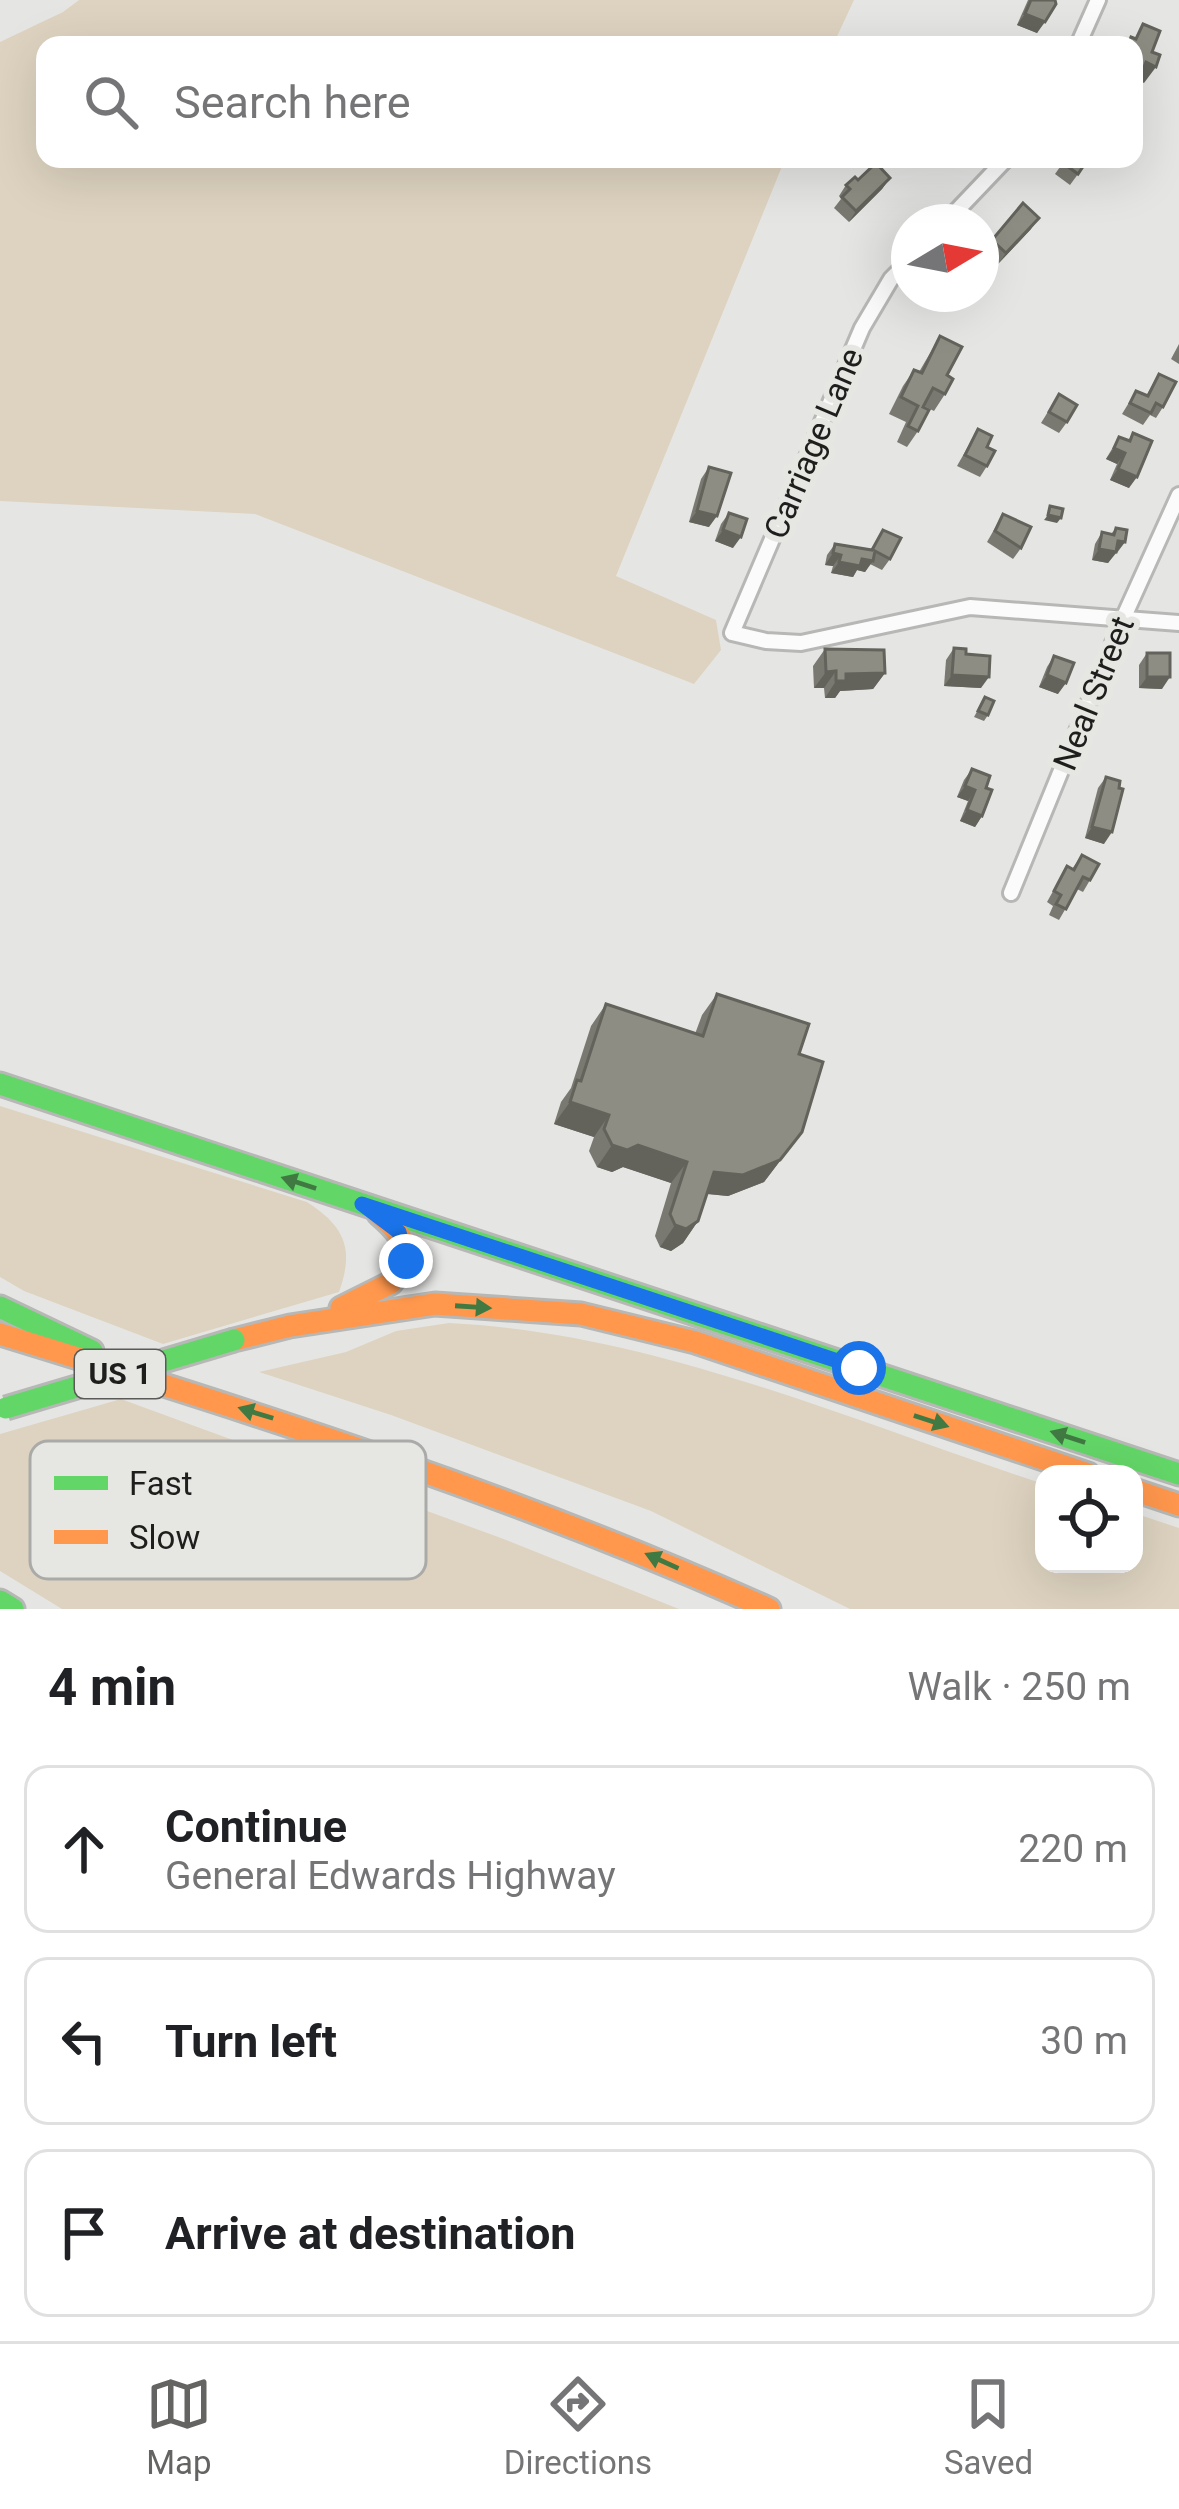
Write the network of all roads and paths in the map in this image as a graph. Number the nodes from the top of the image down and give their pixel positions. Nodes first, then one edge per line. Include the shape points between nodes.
1 (1098, 0) edge
2 (1082, 36) edge
3 (997, 168) edge
4 (963, 204) edge
5 (891, 279) edge
6 (1179, 495) edge
7 (1122, 621) junction
8 (1179, 623) edge
9 (1011, 892) dead end
10 (0, 1084) edge
11 (362, 1204) junction
12 (0, 1307) edge
13 (290, 1326) junction
14 (0, 1334) edge
15 (136, 1376) junction
16 (3, 1409) edge
17 (338, 1441) edge
18 (1061, 1465) edge
19 (426, 1469) edge
20 (1179, 1474) edge
21 (1143, 1493) edge
22 (1179, 1505) edge
23 (0, 1601) edge
24 (14, 1609) edge
25 (769, 1609) edge

1 - 2 street
3 - 4 street
5 - 7 street, Carriage Lane via 862,328 732,633 801,643 970,607
6 - 7 street, Neal Street
7 - 8 street
7 - 9 street, Neal Street
11 -> 10 main road
11 - 13 main road via 402,1238 402,1276 378,1295
20 -> 11 main road
12 - 15 main road
13 - 16 main road, US 1, bridge
13 -> 18 main road, US 1 via 435,1304 581,1314 695,1342
14 - 15 main road
17 -> 15 main road
25 -> 19 main road
21 - 22 main road
23 - 24 main road

